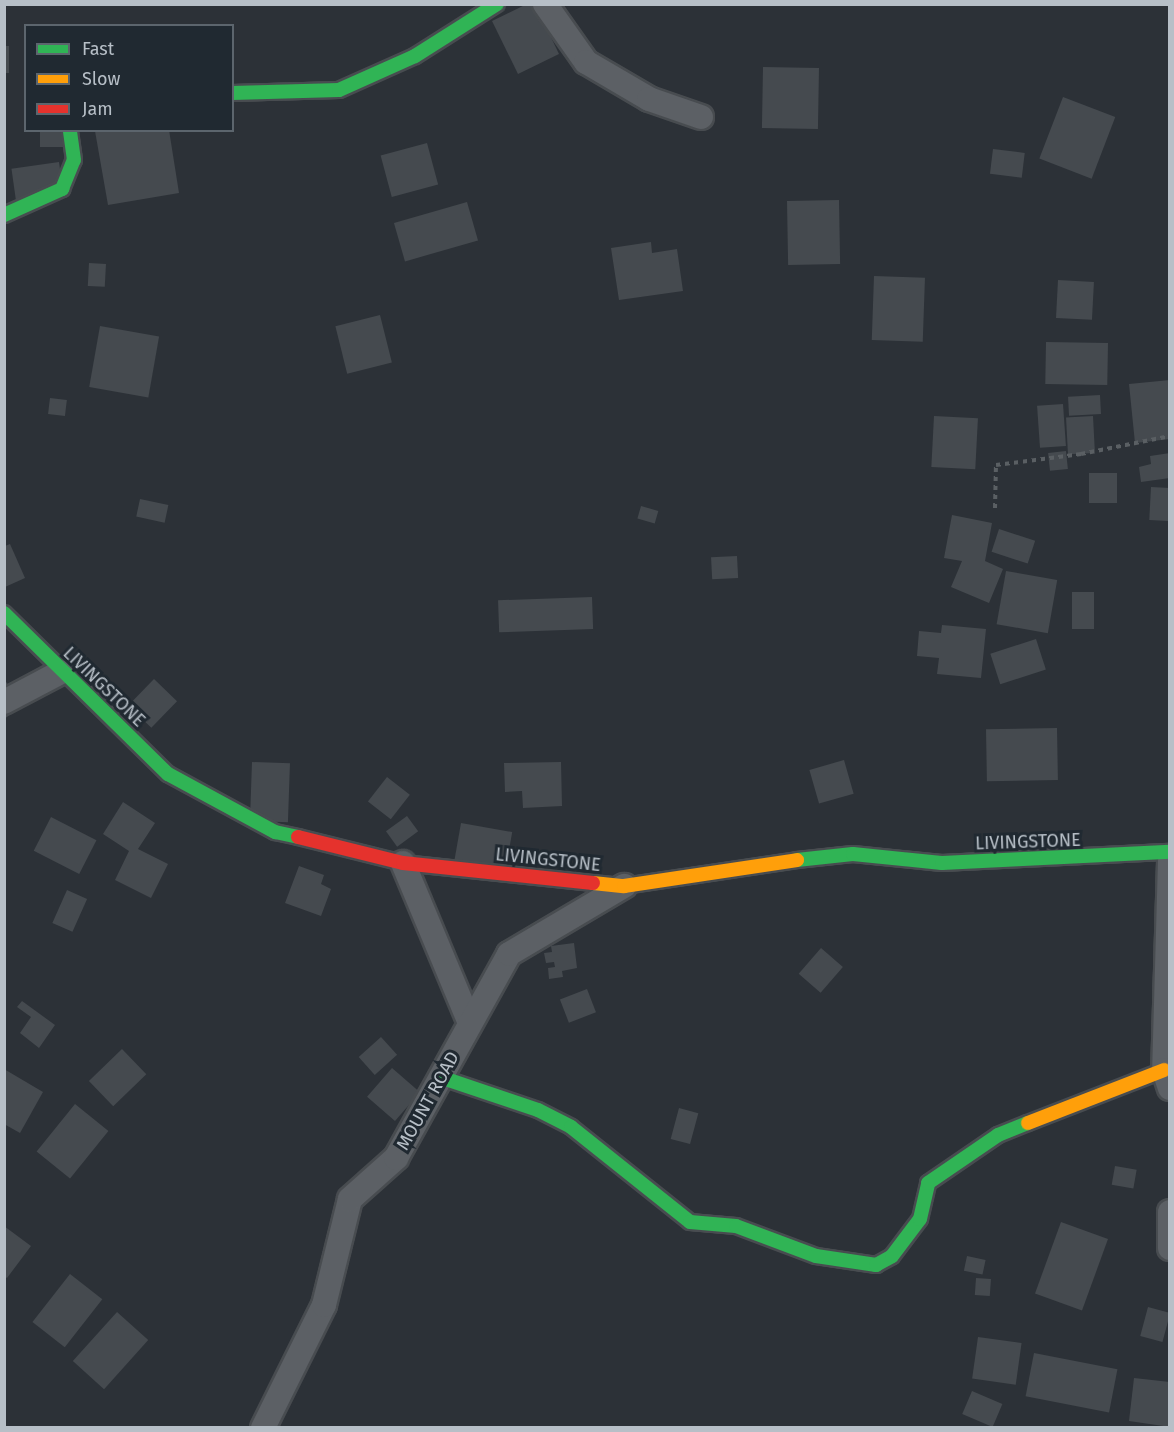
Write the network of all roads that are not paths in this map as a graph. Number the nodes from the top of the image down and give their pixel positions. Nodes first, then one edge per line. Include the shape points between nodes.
1 (496, 4) edge
2 (552, 7) edge
3 (234, 93) edge
4 (701, 117) dead end
5 (70, 132) edge
6 (4, 215) edge
7 (4, 613) edge
8 (61, 672) junction
9 (4, 702) edge
10 (1170, 852) edge
11 (1170, 861) edge
12 (403, 863) junction
13 (624, 886) junction
14 (470, 1023) junction
15 (440, 1077) junction
16 (1167, 1079) edge
17 (1170, 1212) edge
18 (1170, 1248) edge
19 (263, 1428) edge

1 - 3 street via 415,56 339,90
2 - 4 street via 586,62 649,99
5 - 6 street via 74,160 62,189
7 - 8 street, LIVINGSTONE
8 - 9 street
8 - 12 street, LIVINGSTONE via 168,774 275,832
10 - 13 street, LIVINGSTONE via 942,863 853,854 730,868
11 - 16 street
12 - 13 street, LIVINGSTONE
12 - 14 street
13 - 14 street, MOUNT ROAD via 508,954
14 - 15 street, MOUNT ROAD
15 - 16 street via 538,1110 571,1127 690,1222 736,1226 816,1256 876,1265 892,1256 920,1219 928,1183 998,1135 1046,1114
15 - 19 street, MOUNT ROAD via 396,1158 350,1199 324,1305
17 - 18 street

